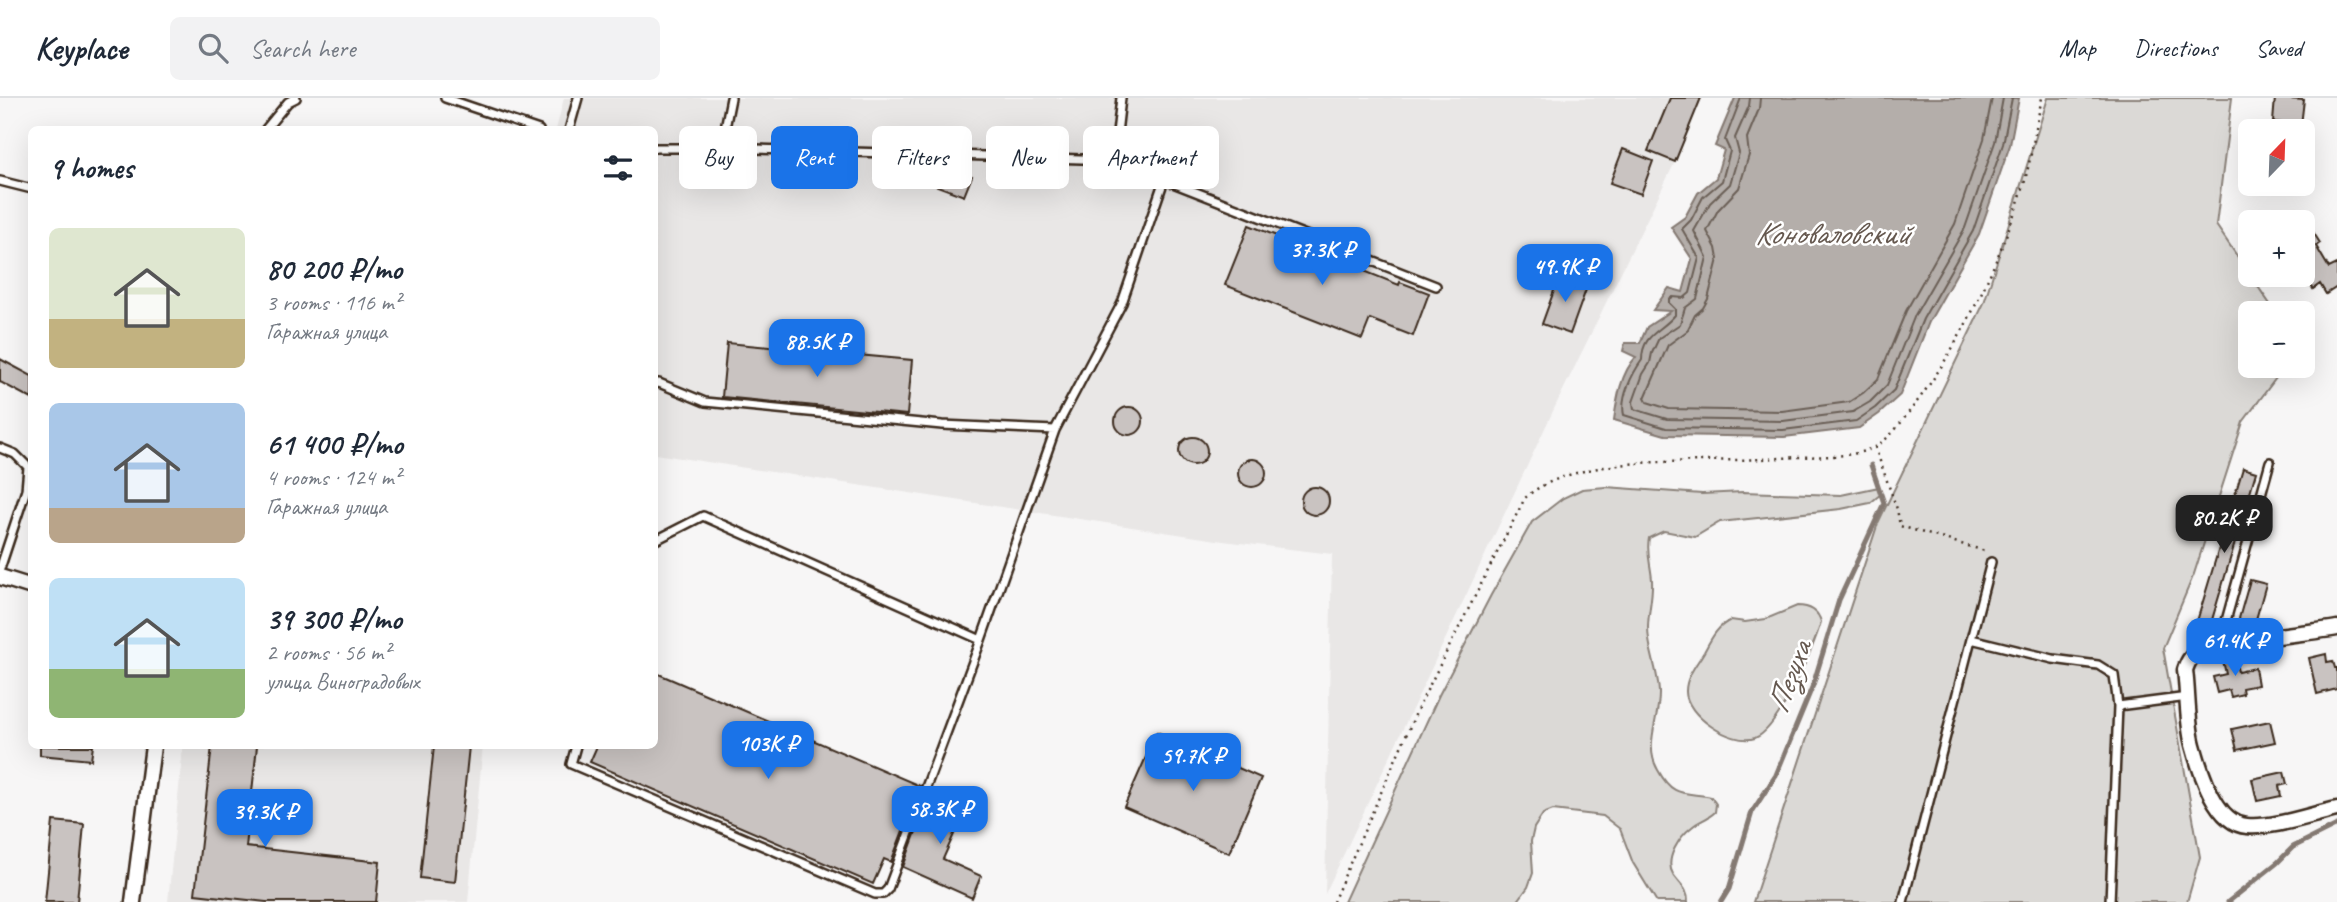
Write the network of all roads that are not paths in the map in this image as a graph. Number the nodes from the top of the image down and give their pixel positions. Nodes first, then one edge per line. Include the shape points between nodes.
1 (296, 98) edge
2 (445, 98) edge
3 (578, 98) edge
4 (731, 98) edge
5 (1121, 98) edge
6 (268, 126) edge
7 (527, 126) edge
8 (570, 126) edge
9 (725, 126) edge
10 (1118, 126) edge
11 (658, 148) edge
12 (679, 148) edge
13 (757, 149) edge
14 (1083, 159) edge
15 (0, 181) edge
16 (28, 189) edge
17 (1161, 189) edge
18 (1187, 189) edge
19 (1436, 286) dead end
20 (658, 383) edge
21 (1055, 430) junction
22 (0, 448) edge
23 (2270, 462) dead end
24 (658, 539) edge
25 (1991, 562) road end
26 (0, 569) edge
27 (0, 577) edge
28 (28, 586) edge
29 (2337, 628) edge
30 (1971, 639) junction
31 (981, 640) junction
32 (2219, 646) junction
33 (2188, 697) junction
34 (2118, 706) junction
35 (153, 749) edge
36 (575, 749) edge
37 (2337, 809) edge
38 (133, 902) edge
39 (1903, 902) edge
40 (2110, 902) edge

1 - 6 lane
2 - 7 lane
3 - 8 lane
4 - 9 lane
5 - 10 lane
11 - 12 lane
13 - 14 lane
15 - 16 lane
17 - 21 lane via 1122,303
18 - 19 lane
20 - 21 lane via 705,402 942,425
21 - 31 lane
22 - 26 lane via 28,467 26,490
23 - 32 lane
24 - 31 lane via 703,516
25 - 30 lane
27 - 28 street
29 - 32 street
30 - 34 lane via 2098,665 2114,675
30 - 39 lane
31 - 36 lane via 883,894 571,764
32 - 33 street via 2188,662
33 - 34 lane
33 - 37 street via 2193,744 2214,802 2227,819 2245,826
34 - 40 lane
35 - 38 street

